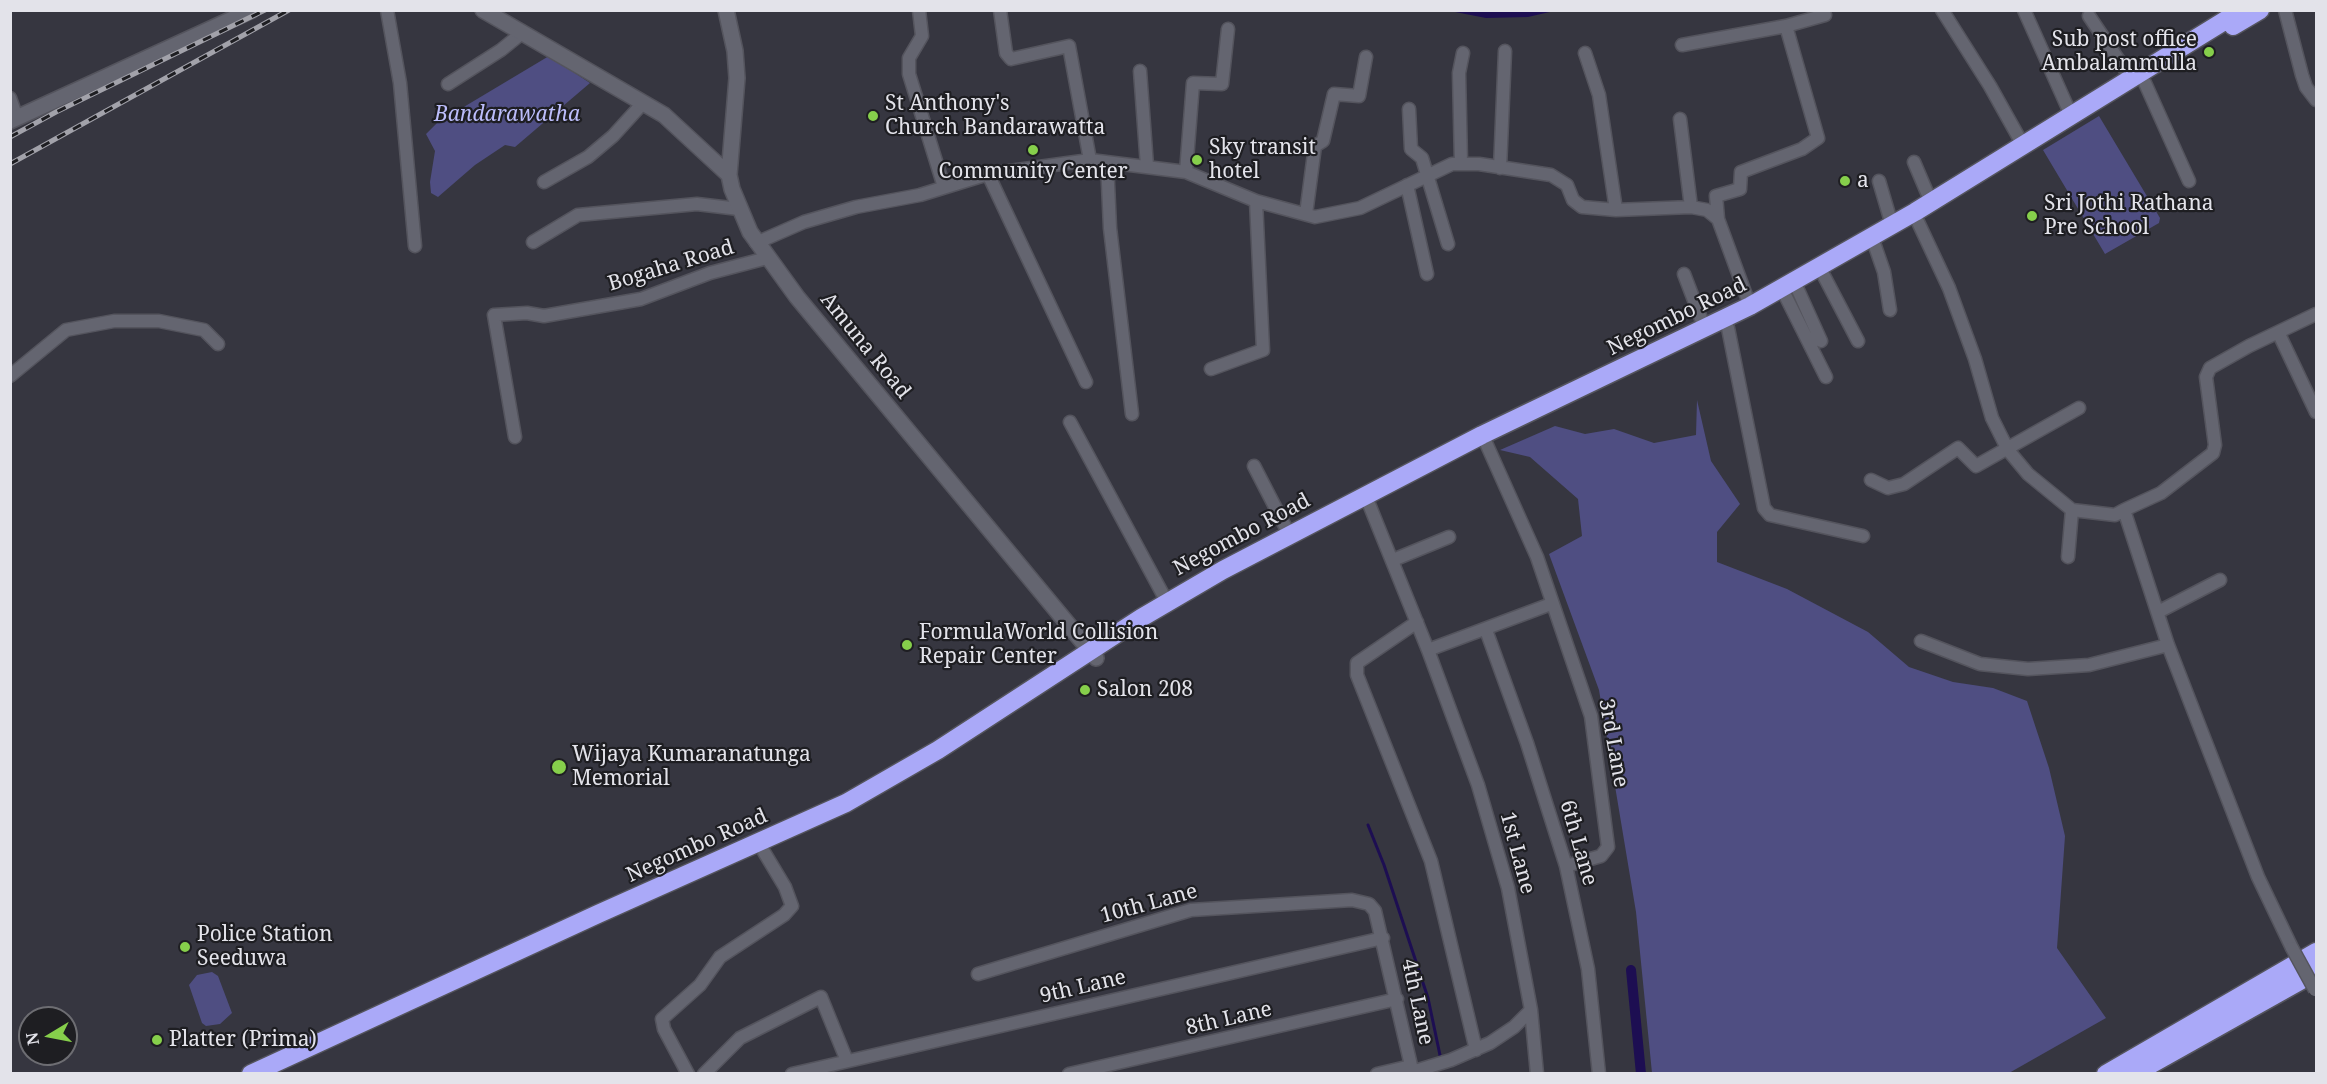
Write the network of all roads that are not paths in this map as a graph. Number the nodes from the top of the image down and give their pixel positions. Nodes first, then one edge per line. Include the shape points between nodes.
1 (252, 10) edge
2 (387, 10) edge
3 (483, 10) edge
4 (726, 10) edge
5 (919, 10) edge
6 (1000, 10) edge
7 (1942, 10) edge
8 (2024, 10) edge
9 (2242, 10) edge
10 (2260, 10) edge
11 (2284, 10) edge
12 (231, 15) edge
13 (1825, 15) dead end
14 (2089, 16) dead end
15 (1785, 26) junction
16 (1228, 29) dead end
17 (522, 33) junction
18 (1682, 45) dead end
19 (1504, 51) dead end
20 (1462, 53) dead end
21 (1585, 53) dead end
22 (1366, 57) dead end
23 (1140, 71) dead end
24 (2138, 80) junction
25 (448, 84) dead end
26 (2315, 95) edge
27 (10, 98) edge
28 (643, 103) junction
29 (1409, 109) dead end
30 (2071, 115) junction
31 (1680, 119) dead end
32 (14, 120) edge
33 (2023, 146) junction
34 (1090, 160) junction
35 (1107, 162) junction
36 (1914, 162) dead end
37 (1461, 163) junction
38 (1147, 166) junction
39 (1500, 168) junction
40 (1186, 172) junction
41 (988, 174) junction
42 (729, 175) junction
43 (1428, 176) junction
44 (1879, 181) dead end
45 (2189, 181) dead end
46 (544, 182) dead end
47 (1407, 185) junction
48 (944, 187) junction
49 (1256, 201) junction
50 (1931, 202) junction
51 (1691, 207) junction
52 (739, 209) junction
53 (1616, 210) junction
54 (1306, 214) junction
55 (1718, 219) junction
56 (1918, 222) junction
57 (1892, 225) junction
58 (533, 243) dead end
59 (756, 243) junction
60 (1448, 244) dead end
61 (415, 246) dead end
62 (1875, 246) junction
63 (768, 258) junction
64 (1427, 274) dead end
65 (1684, 274) dead end
66 (1824, 276) junction
67 (1792, 294) junction
68 (1750, 306) junction
69 (1890, 310) dead end
70 (2316, 314) edge
71 (1728, 328) junction
72 (1705, 329) junction
73 (2279, 334) junction
74 (1821, 341) dead end
75 (1858, 341) dead end
76 (218, 344) dead end
77 (1211, 369) dead end
78 (10, 376) edge
79 (1826, 377) dead end
80 (1086, 382) dead end
81 (2079, 408) dead end
82 (2316, 412) edge
83 (1132, 414) dead end
84 (1070, 422) dead end
85 (515, 437) dead end
86 (1486, 443) junction
87 (2007, 450) junction
88 (1254, 466) dead end
89 (1871, 480) dead end
90 (1369, 504) junction
91 (2072, 510) junction
92 (2124, 510) junction
93 (1289, 534) junction
94 (1863, 536) dead end
95 (1449, 537) dead end
96 (2068, 557) dead end
97 (1393, 560) junction
98 (2220, 580) dead end
99 (1167, 602) junction
100 (1551, 604) junction
101 (2158, 612) junction
102 (1417, 622) junction
103 (1486, 630) junction
104 (1921, 641) dead end
105 (2168, 645) junction
106 (1428, 650) junction
107 (1093, 654) junction
108 (764, 852) junction
109 (1566, 866) junction
110 (1383, 938) junction
111 (2316, 952) edge
112 (978, 974) dead end
113 (2316, 984) edge
114 (1397, 999) junction
115 (1531, 1010) junction
116 (1476, 1050) junction
117 (847, 1061) junction
118 (1412, 1070) edge
119 (250, 1074) edge
120 (275, 1074) edge
121 (688, 1074) edge
122 (704, 1074) edge
123 (792, 1074) edge
124 (1069, 1074) edge
125 (1377, 1074) edge
126 (1537, 1074) edge
127 (1599, 1074) edge
128 (2106, 1074) edge
129 (2134, 1074) edge

1 - 12 street
2 - 61 street via 400,83
3 - 17 street
4 - 42 street, Amuna Road via 737,78
5 - 48 street via 922,36 909,58 909,74
6 - 34 street via 1006,53 1011,59 1069,46
7 - 33 street
8 - 30 street
9 - 24 highway, Negombo Road
10 - 24 highway, Negombo Road
11 - 26 street via 2302,75
12 - 32 street
13 - 15 street
14 - 24 street
15 - 18 street
15 - 55 street via 1818,138 1802,149 1741,172 1740,189 1716,196
16 - 40 street via 1222,84 1193,84
17 - 25 street
17 - 28 street
19 - 39 street
20 - 37 street
21 - 53 street via 1599,95
22 - 54 street via 1359,96 1334,94 1323,141 1315,146
23 - 38 street
24 - 30 highway, Negombo Road
24 - 45 street
24 - 56 highway, Negombo Road
27 - 32 street
28 - 42 street via 664,116
28 - 46 street via 588,157
29 - 43 street via 1411,149 1420,155
30 - 33 highway, Negombo Road
31 - 51 street
33 - 50 highway, Negombo Road
34 - 35 street
34 - 41 street
35 - 38 street
35 - 83 street via 1110,228
36 - 50 street
37 - 39 street
37 - 43 street
38 - 40 street
39 - 53 street via 1551,175 1567,185 1573,200 1582,207
40 - 49 street
41 - 48 street
41 - 80 street
42 - 52 street, Amuna Road
43 - 47 street
43 - 60 street
44 - 57 street
47 - 54 street via 1360,208 1315,217
47 - 64 street
48 - 59 street via 825,216
49 - 54 street
49 - 77 street via 1263,350
50 - 57 highway, Negombo Road
51 - 53 street
51 - 55 street via 1707,210
52 - 58 street via 697,204 578,215
52 - 59 street, Amuna Road
55 - 68 street
56 - 62 highway, Negombo Road
56 - 87 street via 1949,288 1992,418
57 - 68 highway, Negombo Road
59 - 63 street, Amuna Road
62 - 66 highway, Negombo Road
62 - 69 street
63 - 85 street, Bogaha Road via 710,273 640,299 586,311 544,316 494,315
63 - 107 street, Amuna Road
65 - 72 street
66 - 67 highway, Negombo Road
66 - 75 street
67 - 71 highway, Negombo Road
67 - 74 street
67 - 79 street
68 - 72 highway, Negombo Road
70 - 73 street
71 - 86 highway, Negombo Road
71 - 94 street via 1764,508 1770,515
72 - 93 highway, Negombo Road via 1482,435
73 - 82 street
73 - 92 street via 2210,368 2206,377 2215,445 2206,460 2161,493
76 - 78 street via 204,330 159,321 114,321 66,330
81 - 87 street
84 - 99 street
86 - 90 highway, Negombo Road
86 - 100 street, 3rd Lane via 1537,558
87 - 89 street via 1976,466 1958,448 1904,484 1888,488
87 - 91 street via 2049,494
88 - 93 street
90 - 97 street, 1st Lane
90 - 107 highway, Negombo Road via 1226,577
91 - 92 street via 2115,515
91 - 96 street
92 - 101 street
93 - 99 highway, Negombo Road
95 - 97 street
97 - 102 street, 1st Lane
98 - 101 street
99 - 107 highway, Negombo Road
100 - 103 street
100 - 109 street, 3rd Lane via 1592,716 1608,847 1601,856
101 - 105 street
102 - 106 street, 1st Lane
102 - 116 street via 1357,663 1358,675 1431,861
103 - 106 street
103 - 109 street, 6th Lane
104 - 105 street via 1980,664 2028,669 2089,665
105 - 113 street, bridge via 2258,877 2292,948
106 - 115 street, 1st Lane via 1482,796 1508,888
107 - 108 highway, Negombo Road via 943,758 849,813
107 - 119 highway, Negombo Road via 846,804
108 - 120 highway, Negombo Road
108 - 121 street via 792,906 720,957 700,985 662,1019
109 - 127 street, 6th Lane via 1588,969
110 - 112 street, 10th Lane via 1375,911 1369,904 1352,900 1191,910
110 - 114 street, 4th Lane
110 - 117 street, 9th Lane
111 - 128 highway
113 - 129 highway
114 - 118 street, 4th Lane
114 - 124 street, 8th Lane
115 - 116 street
115 - 126 street, 1st Lane
116 - 118 street via 1435,1066
117 - 122 street via 821,997 740,1038
117 - 123 street, 9th Lane
118 - 125 street

